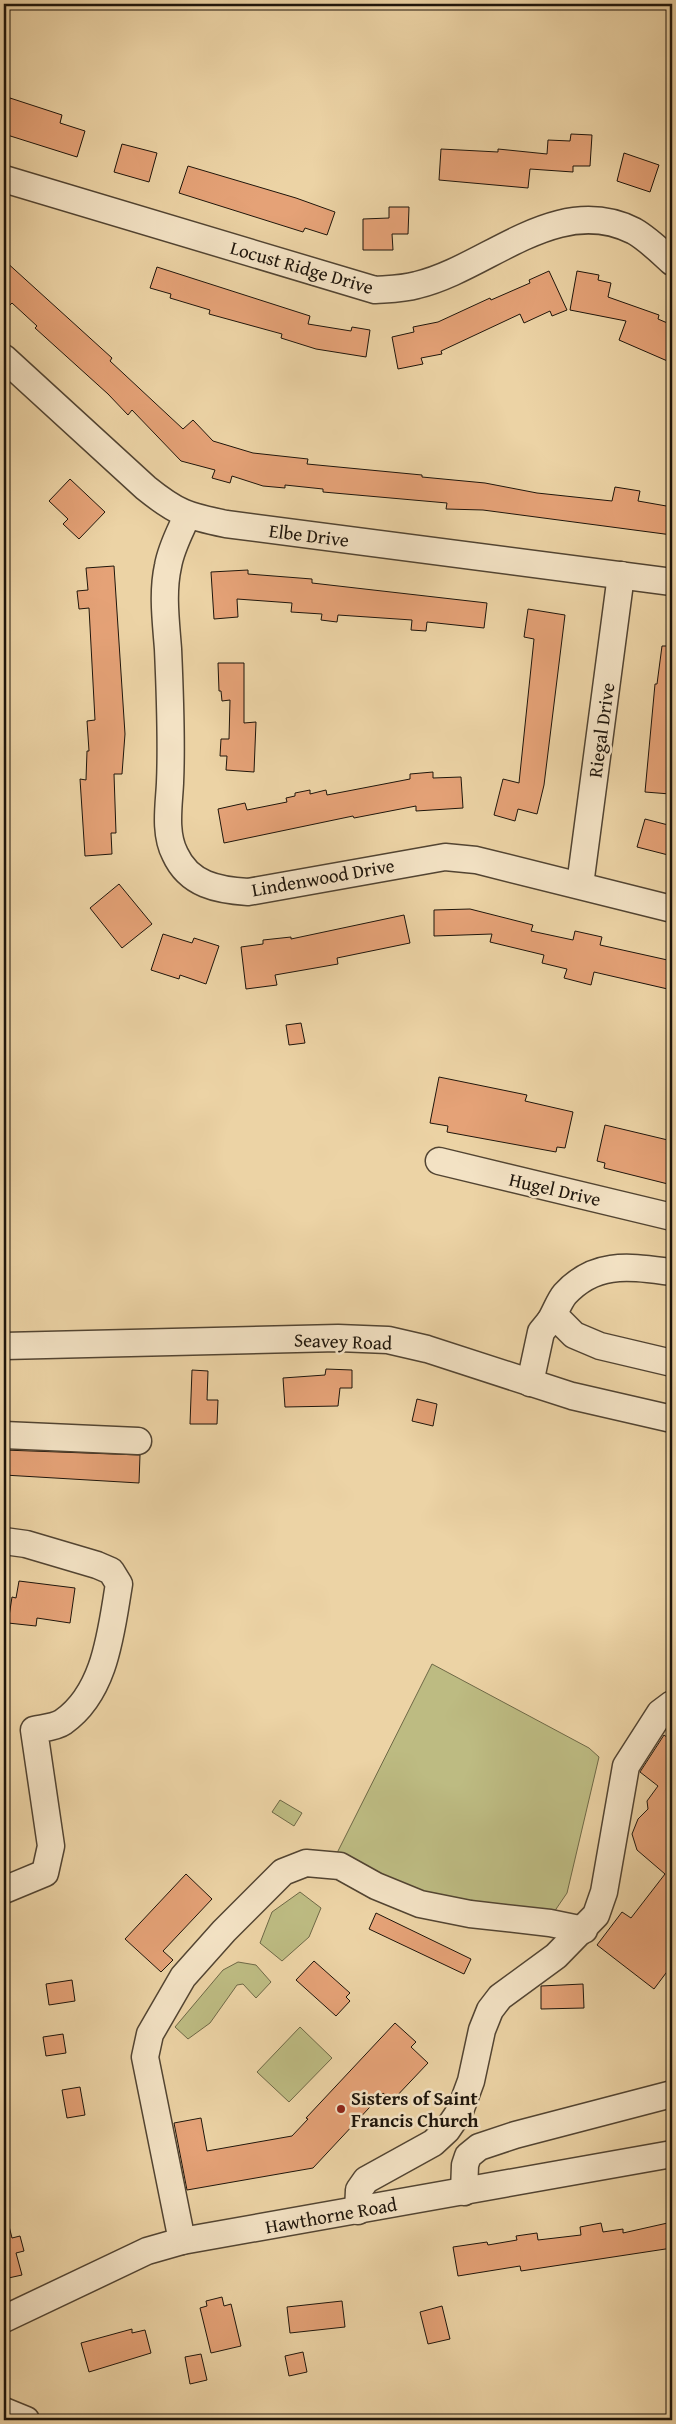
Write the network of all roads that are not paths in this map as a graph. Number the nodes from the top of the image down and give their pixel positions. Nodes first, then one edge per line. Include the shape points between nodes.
1 (4, 179) edge
2 (672, 262) edge
3 (4, 358) edge
4 (187, 516) junction
5 (621, 575) junction
6 (672, 582) edge
7 (580, 886) junction
8 (672, 909) edge
9 (439, 1161) dead end
10 (672, 1217) edge
11 (672, 1272) edge
12 (550, 1321) junction
13 (4, 1346) edge
14 (672, 1363) edge
15 (530, 1382) junction
16 (672, 1419) edge
17 (4, 1435) edge
18 (138, 1442) dead end
19 (4, 1541) edge
20 (672, 1704) edge
21 (4, 1890) edge
22 (584, 1930) junction
23 (672, 2094) edge
24 (672, 2154) edge
25 (464, 2192) junction
26 (358, 2211) junction
27 (182, 2241) junction
28 (4, 2319) edge
29 (4, 2411) edge
30 (26, 2420) edge

1 - 2 street, Locust Ridge Drive via 376,290 418,285 538,230 587,219 605,221 635,232
3 - 4 street, Elbe Drive via 146,488 169,507
4 - 5 street, Elbe Drive via 226,524
4 - 7 street, Lindenwood Drive via 168,566 165,597 172,738 168,819 175,854 185,869 200,882 220,890 248,892 445,857 476,860
5 - 6 street, Elbe Drive
5 - 7 street, Riegal Drive
7 - 8 street, Lindenwood Drive
9 - 10 street, Hugel Drive
11 - 12 street via 623,1266 592,1273 564,1295
12 - 14 street via 558,1319 574,1335 600,1346
12 - 15 street via 541,1332
13 - 15 street, Seavey Road via 338,1338 388,1340
15 - 16 street, Seavey Road via 572,1396
17 - 18 street
19 - 21 street via 26,1544 98,1565 111,1571 119,1584 104,1656 92,1692 62,1723 34,1730 51,1846 45,1873
20 - 22 street via 660,1714 626,1766 604,1892 596,1915
22 - 26 street via 556,1956 500,1996 482,2030 472,2081 460,2111 447,2130 432,2143 366,2180 359,2190
22 - 27 street via 420,1904 376,1886 340,1866 306,1863 283,1872 183,1976 150,2034 145,2057
23 - 25 street via 479,2147 468,2156
24 - 25 street, Hawthorne Road
25 - 26 street, Hawthorne Road
26 - 27 street, Hawthorne Road
27 - 28 street, Hawthorne Road via 147,2251
29 - 30 street

